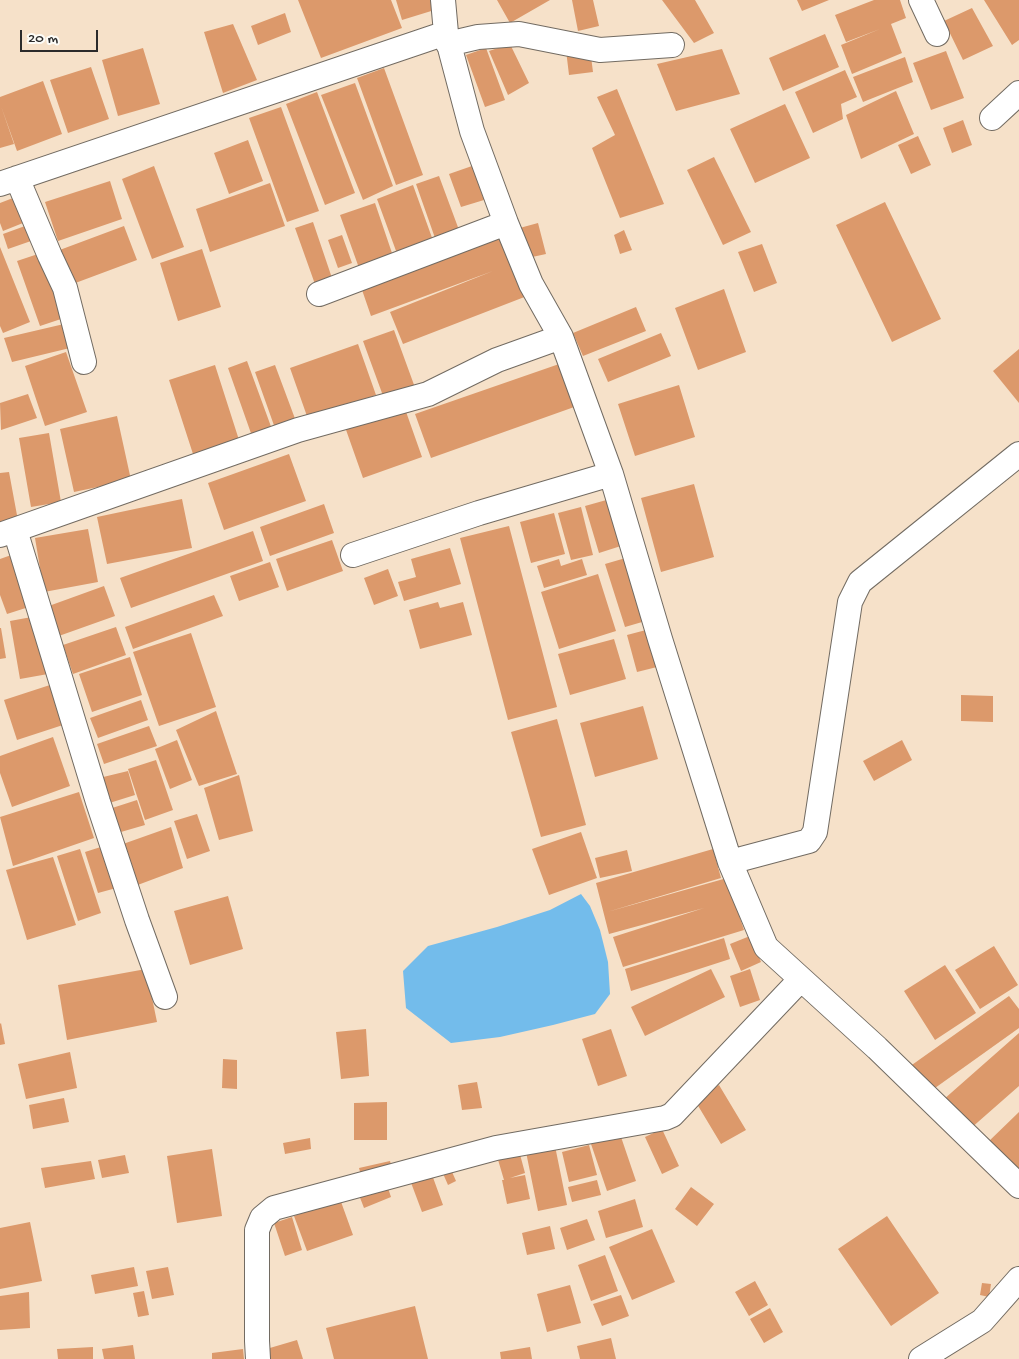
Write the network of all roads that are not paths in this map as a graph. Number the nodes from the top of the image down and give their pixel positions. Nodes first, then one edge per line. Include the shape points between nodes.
1 (443, 0) edge
2 (921, 0) edge
3 (936, 34) dead end
4 (447, 38) junction
5 (672, 45) dead end
6 (1019, 93) edge
7 (992, 118) dead end
8 (9, 181) edge
9 (506, 224) junction
10 (319, 294) dead end
11 (561, 337) junction
12 (84, 362) dead end
13 (1019, 454) edge
14 (611, 474) junction
15 (7, 532) edge
16 (353, 555) dead end
17 (730, 862) junction
18 (801, 979) junction
19 (165, 997) dead end
20 (1019, 1186) edge
21 (1019, 1278) edge
22 (258, 1359) edge
23 (921, 1359) edge

1 - 4 street
2 - 3 street
4 - 5 street via 519,34 600,50
4 - 8 street
4 - 9 street via 472,131
6 - 7 street
8 - 12 street via 65,288
9 - 10 street
9 - 11 street via 531,284
11 - 14 street
11 - 15 street via 497,360 428,394 298,430
13 - 17 street via 860,582 850,602 815,832 809,842
14 - 16 street
14 - 17 street
15 - 19 street
17 - 18 street via 766,947
18 - 20 street
18 - 22 street via 672,1115 496,1148 274,1208 262,1218 256,1230
21 - 23 street via 982,1320

